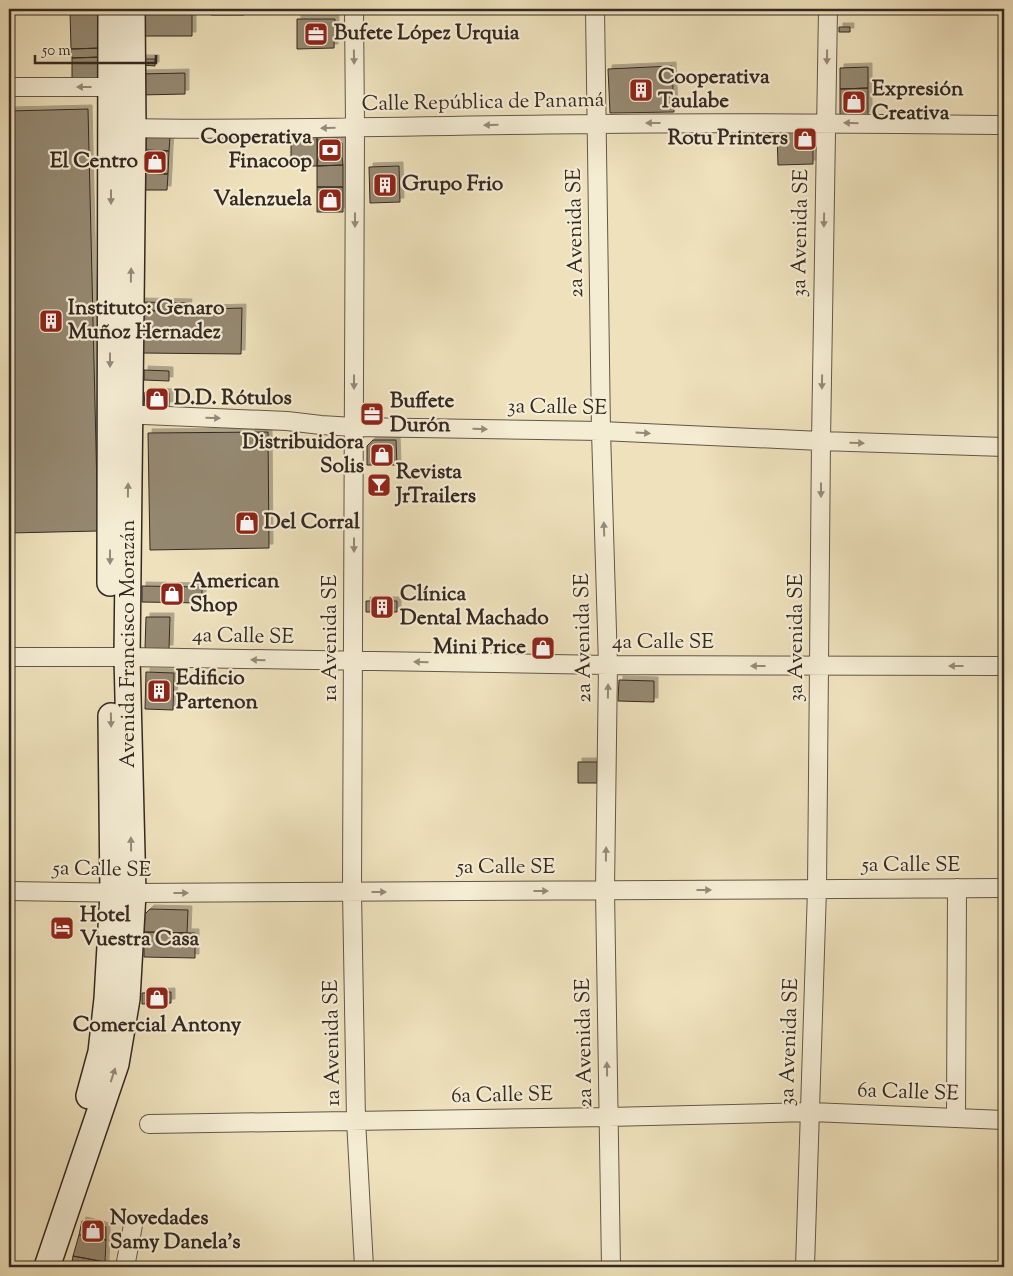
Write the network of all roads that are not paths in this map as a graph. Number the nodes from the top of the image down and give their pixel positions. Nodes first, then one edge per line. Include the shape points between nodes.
1 (111, 9) edge
2 (132, 9) edge
3 (354, 9) edge
4 (595, 9) edge
5 (828, 9) edge
6 (9, 86) edge
7 (122, 89) junction
8 (825, 123) junction
9 (596, 124) junction
10 (1004, 125) edge
11 (355, 127) junction
12 (122, 128) junction
13 (119, 414) junction
14 (354, 426) junction
15 (601, 432) junction
16 (821, 442) junction
17 (1004, 447) edge
18 (9, 657) edge
19 (119, 657) junction
20 (354, 661) junction
21 (608, 665) junction
22 (820, 666) junction
23 (1004, 666) edge
24 (957, 888) junction
25 (1004, 888) edge
26 (817, 889) junction
27 (605, 890) junction
28 (9, 891) edge
29 (352, 892) junction
30 (123, 893) junction
31 (811, 1112) junction
32 (608, 1117) junction
33 (956, 1118) junction
34 (356, 1120) junction
35 (1004, 1120) edge
36 (149, 1124) dead end
37 (73, 1172) junction
38 (133, 1225) dead end
39 (33, 1267) edge
40 (47, 1267) edge
41 (125, 1267) edge
42 (364, 1267) edge
43 (611, 1267) edge
44 (806, 1267) edge

1 - 7 main road, Avenida Francisco Morazán
2 - 7 main road, Avenida Francisco Morazán
3 -> 11 street, 1a Avenida SE
4 - 9 street, 2a Avenida SE
5 -> 8 street, 3a Avenida SE
7 -> 6 street
7 - 12 main road, Avenida Francisco Morazán
8 -> 9 street, Calle República de Panamá
10 -> 8 street, Calle República de Panamá
8 -> 16 street, 3a Avenida SE
9 -> 11 street, Calle República de Panamá
9 - 15 street, 2a Avenida SE
11 -> 12 street, Calle República de Panamá
11 -> 14 street, 1a Avenida SE
12 - 13 main road, Avenida Francisco Morazán
13 -> 14 street, 3a Calle SE
13 - 19 main road, Avenida Francisco Morazán
14 -> 15 street, 3a Calle SE
14 -> 20 street, 1a Avenida SE
15 -> 16 street, 3a Calle SE
21 -> 15 street, 2a Avenida SE
16 -> 17 street, 3a Calle SE
16 -> 22 street, 3a Avenida SE
18 - 19 street, 4a Calle SE
20 -> 19 street, 4a Calle SE
19 - 30 main road, Avenida Francisco Morazán
21 -> 20 street, 4a Calle SE
20 - 29 street, 1a Avenida SE
22 -> 21 street, 4a Calle SE
27 -> 21 street, 2a Avenida SE
23 -> 22 street, 4a Calle SE
22 - 26 street, 3a Avenida SE
24 - 25 street, 5a Calle SE
24 - 26 street, 5a Calle SE
24 - 33 street
27 -> 26 street, 5a Calle SE
26 - 31 street, 3a Avenida SE
29 -> 27 street, 5a Calle SE
32 -> 27 street, 2a Avenida SE
28 - 30 street, 5a Calle SE
30 -> 29 street, 5a Calle SE
29 - 34 street, 1a Avenida SE
30 - 37 main road, Avenida Francisco Morazán via 86,1136
31 - 32 street, 6a Calle SE
31 - 33 street, 6a Calle SE
31 - 44 street, 3a Avenida SE
32 - 34 street, 6a Calle SE
32 - 43 street, 2a Avenida SE
33 - 35 street, 6a Calle SE
34 - 36 street, 6a Calle SE
34 - 42 street, 1a Avenida SE
37 - 39 main road, Avenida Francisco Morazán
37 - 40 main road, Avenida Francisco Morazán
38 - 41 street

